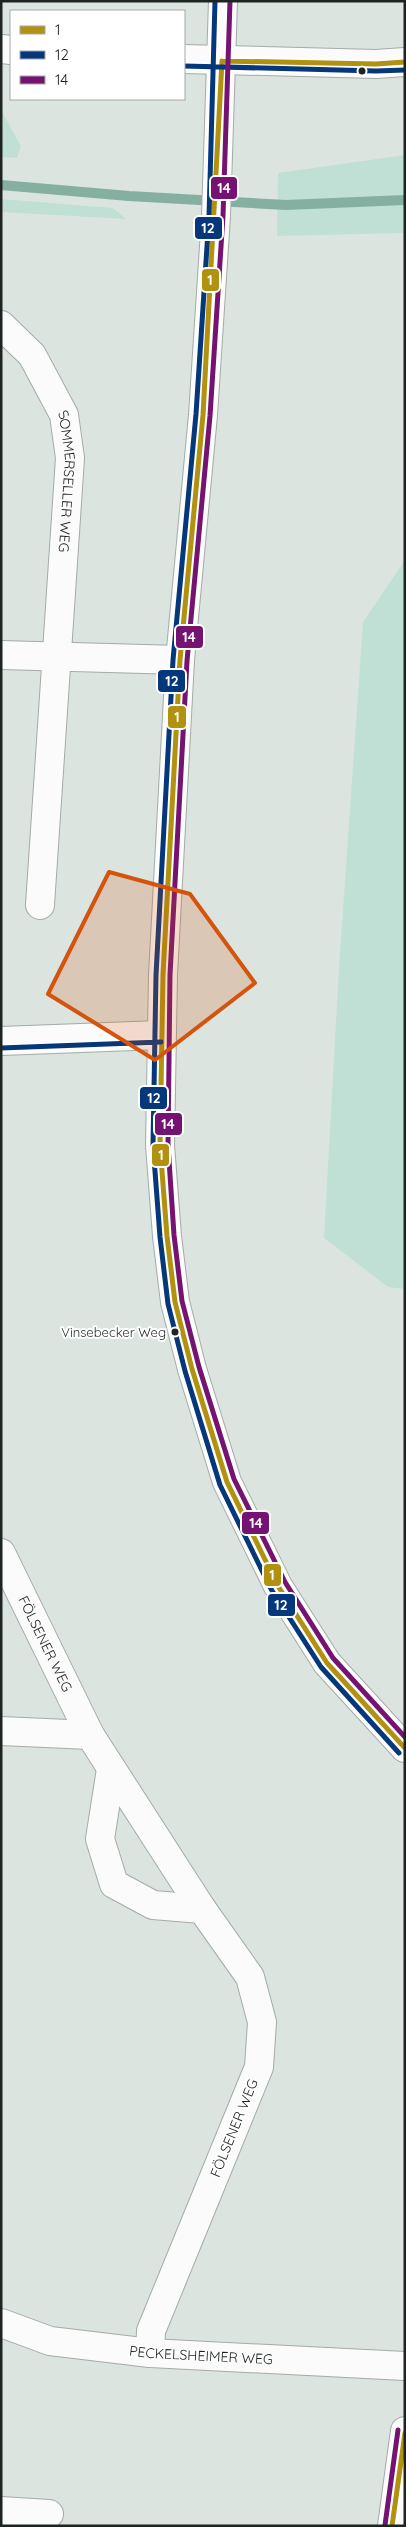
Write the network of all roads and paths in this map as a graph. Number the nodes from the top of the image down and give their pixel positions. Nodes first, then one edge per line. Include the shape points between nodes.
1 (223, 1) edge
2 (185, 59) edge
3 (222, 61) junction
4 (405, 62) edge
5 (1, 325) edge
6 (1, 655) edge
7 (57, 658) junction
8 (180, 660) junction
9 (40, 905) dead end
10 (161, 1035) junction
11 (1, 1041) edge
12 (1, 1553) edge
13 (1, 1731) edge
14 (90, 1735) junction
15 (405, 1748) edge
16 (111, 1769) junction
17 (202, 1909) junction
18 (1, 2323) edge
19 (150, 2353) junction
20 (405, 2366) edge
21 (405, 2431) edge
22 (1, 2511) edge
23 (49, 2514) dead end
24 (392, 2526) edge

1 - 3 street
2 - 3 street
3 - 4 street
3 - 8 street via 203,415
5 - 7 street, SOMMERSELLER WEG via 32,354 64,415 70,458
6 - 7 street
7 - 8 street
7 - 9 street, SOMMERSELLER WEG
8 - 10 street
10 - 11 street
10 - 15 street via 160,1145 175,1302 227,1482 278,1586 327,1663
12 - 14 street, FÖLSENER WEG
13 - 14 street
14 - 16 street, FÖLSENER WEG
16 - 17 street, FÖLSENER WEG
16 - 17 street via 100,1839 114,1884 153,1905
17 - 19 street, FÖLSENER WEG via 250,1977 262,2022 259,2067 152,2331
18 - 19 street, PECKELSHEIMER WEG via 50,2341
19 - 20 street, PECKELSHEIMER WEG
21 - 24 street
22 - 23 street

